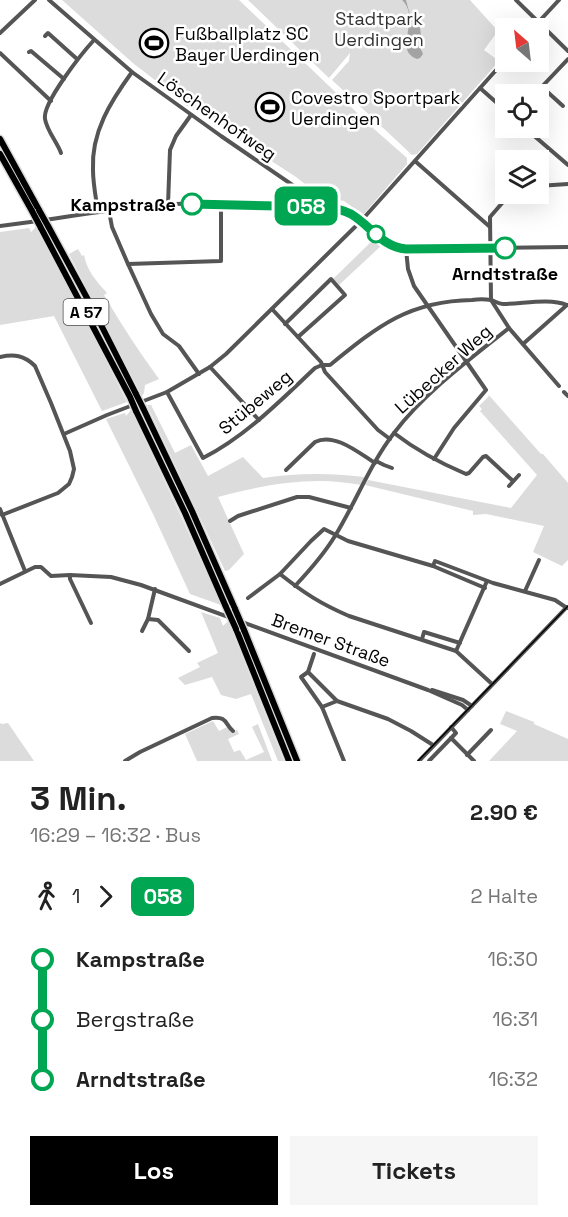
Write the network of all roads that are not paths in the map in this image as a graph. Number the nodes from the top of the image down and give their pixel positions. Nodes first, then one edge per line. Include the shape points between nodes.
1 (35, 0) edge
2 (49, 0) edge
3 (516, 0) edge
4 (559, 0) edge
5 (535, 18) edge
6 (543, 18) edge
7 (549, 32) edge
8 (0, 33) edge
9 (45, 36) dead end
10 (94, 40) junction
11 (568, 51) edge
12 (29, 52) dead end
13 (0, 53) edge
14 (77, 59) junction
15 (568, 59) edge
16 (495, 71) edge
17 (132, 72) junction
18 (64, 79) junction
19 (545, 84) edge
20 (480, 88) junction
21 (549, 93) edge
22 (51, 101) junction
23 (495, 101) edge
24 (563, 106) dead end
25 (191, 115) junction
26 (537, 138) edge
27 (0, 140) edge
28 (61, 153) dead end
29 (0, 154) edge
30 (415, 161) junction
31 (568, 165) edge
32 (568, 184) edge
33 (549, 185) edge
34 (221, 204) junction
35 (501, 204) edge
36 (168, 205) junction
37 (312, 206) junction
38 (36, 210) junction
39 (108, 211) junction
40 (98, 212) junction
41 (362, 221) junction
42 (0, 226) edge
43 (490, 227) junction
44 (568, 247) edge
45 (491, 248) junction
46 (406, 249) junction
47 (128, 264) junction
48 (491, 300) junction
49 (427, 305) junction
50 (568, 305) edge
51 (272, 309) junction
52 (285, 324) junction
53 (509, 328) junction
54 (298, 337) junction
55 (523, 344) junction
56 (0, 357) edge
57 (466, 362) junction
58 (322, 365) junction
59 (210, 367) junction
60 (200, 374) junction
61 (559, 386) dead end
62 (167, 392) junction
63 (564, 392) dead end
64 (568, 396) edge
65 (259, 420) junction
66 (394, 433) junction
67 (64, 434) junction
68 (390, 439) junction
69 (434, 459) junction
70 (376, 462) junction
71 (392, 468) dead end
72 (286, 470) dead end
73 (519, 475) dead end
74 (513, 481) junction
75 (509, 486) dead end
76 (351, 508) junction
77 (0, 509) edge
78 (188, 512) junction
79 (2, 515) junction
80 (230, 521) dead end
81 (335, 536) junction
82 (539, 560) dead end
83 (433, 566) junction
84 (25, 571) junction
85 (280, 574) junction
86 (70, 575) junction
87 (487, 581) junction
88 (0, 584) edge
89 (296, 586) junction
90 (485, 588) junction
91 (156, 589) junction
92 (525, 591) junction
93 (248, 598) dead end
94 (567, 607) edge
95 (225, 611) junction
96 (148, 619) junction
97 (91, 623) dead end
98 (142, 631) dead end
99 (422, 639) junction
100 (460, 644) junction
101 (189, 651) dead end
102 (456, 651) junction
103 (314, 654) dead end
104 (308, 672) junction
105 (492, 684) junction
106 (337, 701) junction
107 (322, 707) junction
108 (470, 708) junction
109 (450, 727) junction
110 (491, 730) dead end
111 (233, 731) dead end
112 (451, 738) junction
113 (434, 745) junction
114 (467, 755) junction
115 (124, 761) edge
116 (289, 761) edge
117 (297, 761) edge
118 (344, 761) edge
119 (418, 761) edge
120 (429, 761) edge
121 (474, 761) edge

1 - 8 street
2 - 10 street, Löschenhofweg
3 - 5 street
4 - 6 street
7 - 11 street
9 - 14 street via 48,33
10 - 14 street
10 - 17 street, Löschenhofweg
12 - 18 street
13 - 22 street
14 - 18 street
15 - 19 street
16 - 20 street
17 - 25 street, Löschenhofweg
17 - 40 street via 109,106 96,141 93,168
18 - 22 street
20 - 23 street
20 - 30 street
21 - 24 street
22 - 28 street via 45,119
25 - 36 street via 170,150
25 - 37 street, Löschenhofweg via 310,197
26 - 31 street
27 - 38 highway, A 57
29 - 38 highway, A 57
30 - 41 street
30 - 43 street
32 - 33 street
34 - 36 street
34 - 37 street
34 - 47 street via 221,261
35 - 43 street via 490,217
36 - 39 street
37 - 41 street via 342,210
38 - 78 highway, A 57, bridge via 140,409
39 - 40 street
39 - 47 street
40 - 42 street
41 - 46 street via 389,245
41 - 51 street
43 - 45 street
44 - 45 street
45 - 46 street
45 - 48 street
46 - 49 street via 411,280
47 - 60 street via 157,324 167,338 180,346
48 - 49 street, Stübeweg
48 - 50 street, Stübeweg via 500,304
48 - 53 street
49 - 57 street
49 - 58 street, Stübeweg via 377,328 330,365
50 - 55 street
51 - 52 street
51 - 59 street
52 - 54 street
52 - 54 street via 331,279 345,295
53 - 55 street
53 - 57 street, Lübecker Weg
54 - 58 street
55 - 61 street
56 - 67 street via 21,356 35,366
57 - 66 street, Lübecker Weg
57 - 69 street via 486,390
58 - 65 street, Stübeweg
58 - 68 street via 371,423
59 - 60 street
59 - 65 street
60 - 62 street
62 - 65 street, Stübeweg via 203,458
62 - 67 street
63 - 64 street
66 - 68 street, Lübecker Weg
66 - 69 street
67 - 79 street via 74,469 69,484 58,493
68 - 70 street, Lübecker Weg
69 - 74 street via 466,474 486,456
70 - 71 street
70 - 72 street via 336,440 323,439
70 - 76 street, Lübecker Weg
73 - 74 street
74 - 75 street
76 - 80 street via 297,497
76 - 81 street, Lübecker Weg
77 - 79 street
78 - 95 highway, A 57
78 - 117 highway, A 57, bridge via 235,609
79 - 84 street
81 - 83 street
81 - 85 street via 321,531
81 - 89 street, Lübecker Weg
82 - 92 street
83 - 87 street via 435,561
83 - 90 street
84 - 86 street, Bremer Straße via 41,567 51,576
84 - 88 street
85 - 89 street
85 - 93 street
86 - 91 street, Bremer Straße via 111,577
86 - 97 street
87 - 90 street
87 - 92 street
89 - 99 street via 332,609
90 - 100 street
91 - 95 street, Bremer Straße
91 - 96 street
92 - 94 street
94 - 105 street
95 - 108 street, Bremer Straße via 428,690 454,696
95 - 116 highway, A 57, bridge via 236,629
96 - 98 street
96 - 101 street via 158,620
99 - 100 street via 424,632
99 - 102 street
100 - 102 street
102 - 105 street
103 - 104 street
104 - 106 street
104 - 107 street via 301,677
105 - 108 street
106 - 107 street
106 - 113 street via 388,720
107 - 118 street
108 - 109 street
109 - 112 street via 456,733
109 - 113 street
110 - 114 street
111 - 115 street via 224,720 212,718
112 - 114 street
112 - 120 street
113 - 119 street
114 - 121 street

